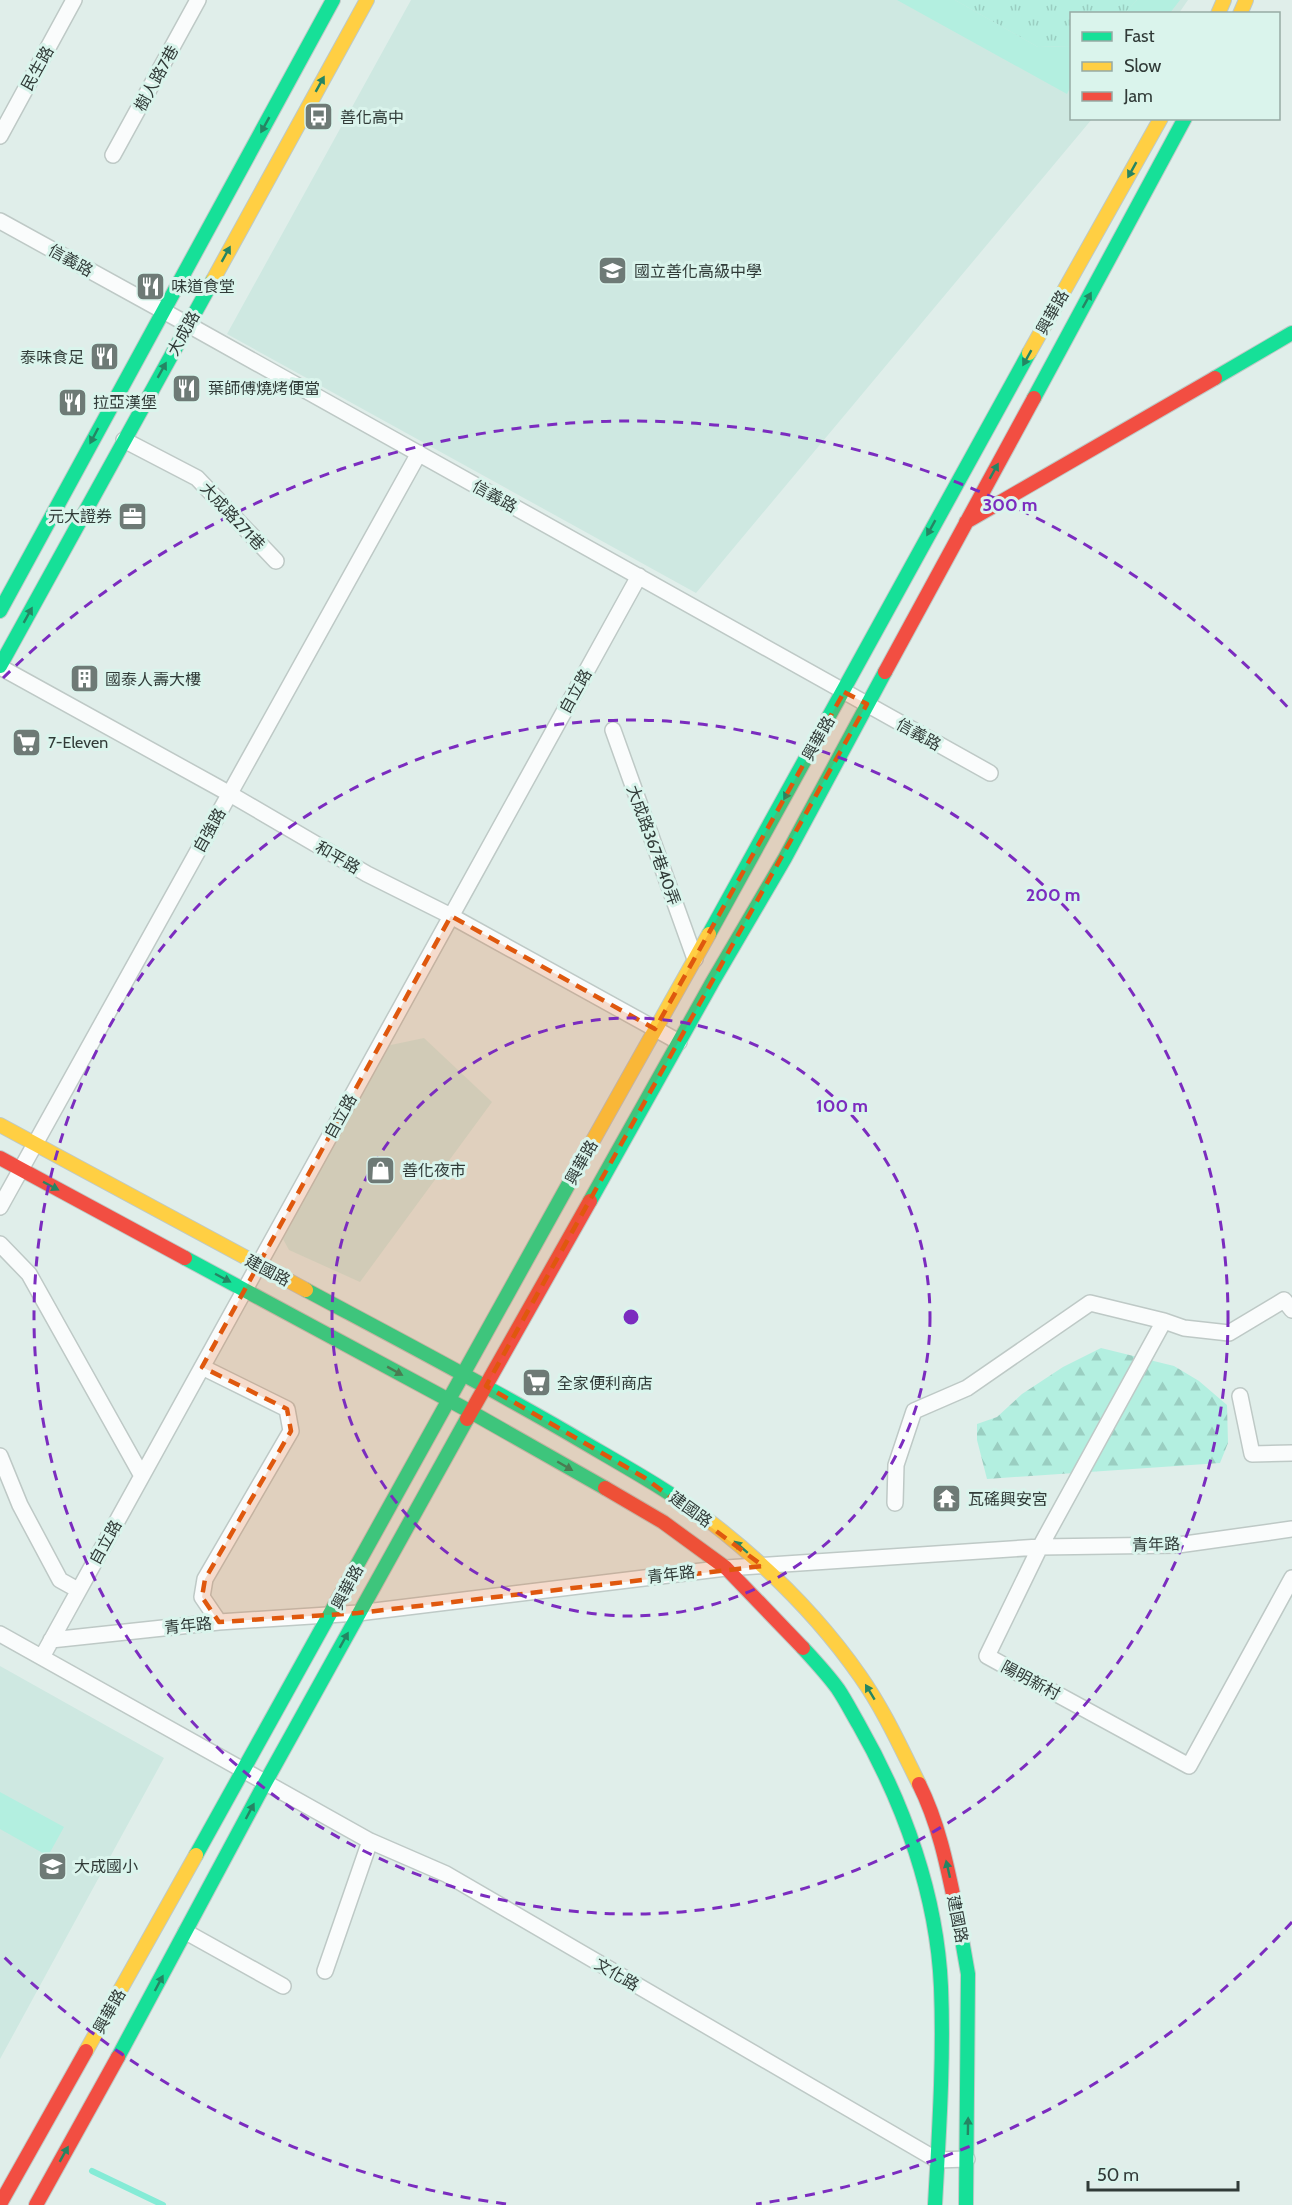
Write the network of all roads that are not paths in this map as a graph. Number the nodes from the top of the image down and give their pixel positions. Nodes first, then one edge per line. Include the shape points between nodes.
1 (75, 0) edge
2 (198, 0) edge
3 (333, 0) edge
4 (367, 0) edge
5 (1160, 120) edge
6 (1184, 120) edge
7 (0, 136) edge
8 (113, 155) dead end
9 (0, 221) edge
10 (162, 311) junction
11 (187, 324) junction
12 (1292, 333) edge
13 (124, 440) junction
14 (419, 453) junction
15 (966, 523) junction
16 (276, 561) dead end
17 (639, 576) junction
18 (0, 611) edge
19 (0, 666) edge
20 (844, 692) junction
21 (867, 704) junction
22 (613, 730) dead end
23 (990, 773) dead end
24 (230, 794) junction
25 (450, 916) junction
26 (695, 959) junction
27 (655, 1029) junction
28 (679, 1042) junction
29 (0, 1125) edge
30 (35, 1144) junction
31 (0, 1158) edge
32 (21, 1169) junction
33 (0, 1207) edge
34 (0, 1244) edge
35 (258, 1265) junction
36 (245, 1289) junction
37 (1292, 1310) edge
38 (1164, 1321) junction
39 (202, 1367) junction
40 (462, 1373) junction
41 (486, 1386) junction
42 (1240, 1396) dead end
43 (447, 1400) junction
44 (471, 1412) junction
45 (1292, 1453) edge
46 (0, 1456) edge
47 (142, 1476) junction
48 (895, 1503) dead end
49 (1292, 1528) edge
50 (1040, 1547) junction
51 (763, 1566) junction
52 (726, 1568) junction
53 (1292, 1578) edge
54 (78, 1590) junction
55 (358, 1614) junction
56 (332, 1616) junction
57 (219, 1622) junction
58 (0, 1634) edge
59 (51, 1640) junction
60 (42, 1657) junction
61 (244, 1771) junction
62 (265, 1783) junction
63 (370, 1841) junction
64 (186, 1932) junction
65 (325, 1971) dead end
66 (283, 1986) dead end
67 (967, 2159) junction
68 (938, 2160) junction
69 (0, 2204) edge
70 (36, 2205) edge
71 (935, 2205) edge
72 (966, 2205) edge

1 - 7 street, 民生路
2 - 8 street, 樹人路7巷
3 -> 10 street, 大成路
11 -> 4 street, 大成路
5 -> 20 street, 興華路
15 -> 6 street, 興華路
9 - 10 street, 信義路
10 - 11 street, 信義路
10 -> 18 street, 大成路
13 -> 11 street, 大成路
11 - 14 street, 信義路
12 - 15 street
13 - 16 street, 大成路271巷 via 197,478
19 -> 13 street, 大成路
14 - 17 street, 信義路
14 - 24 street, 自強路
15 - 21 street, 興華路
17 - 20 street, 信義路
17 - 25 street, 自立路
19 - 24 street, 和平路
20 - 21 street, 信義路
20 -> 26 street, 興華路
21 - 23 street, 信義路
21 - 28 street, 興華路 via 785,858
22 - 26 street, 大成路367巷40弄
24 - 25 street, 和平路 via 367,874
24 - 30 street, 自強路
25 - 27 street, 和平路
25 - 35 street, 自立路
26 - 27 street, 興華路
27 - 28 street, 和平路
27 - 40 street, 興華路
28 - 41 street, 興華路
29 - 30 street, 建國路
30 - 32 street, 自強路
30 - 35 street, 建國路
31 - 32 street, 建國路
32 - 33 street, 自強路
32 -> 36 street, 建國路
34 - 47 street via 29,1274
35 - 36 street, 自立路
35 - 40 street, 建國路
36 - 39 street, 自立路
36 -> 43 street, 建國路
37 - 38 street via 1284,1300 1229,1333 1184,1328
38 - 48 street via 1090,1303 967,1388 914,1411 896,1465
38 - 50 street, 陽明新村
39 - 47 street, 自立路
39 - 57 street via 287,1409 291,1431 205,1579 202,1597
40 - 41 street, 建國路
40 - 43 street, 興華路
41 - 44 street, 興華路
51 -> 41 street, 建國路 via 685,1503
42 - 45 street via 1252,1454
43 - 44 street, 建國路
43 - 56 street, 興華路
44 -> 52 street, 建國路 via 643,1510
44 - 55 street, 興華路
46 - 54 street via 20,1505 60,1580
47 - 54 street, 自立路
49 - 50 street, 青年路 via 1178,1545
50 - 51 street, 青年路
50 - 53 street, 陽明新村 via 987,1656 1190,1766
51 - 52 street, 青年路
67 -> 51 street, 建國路 via 968,1974 932,1811 861,1677 832,1639
52 - 55 street, 青年路
52 - 68 street, 建國路 via 838,1689 885,1773 906,1824 933,1923 941,1985
54 - 59 street, 自立路
55 - 56 street, 青年路
62 -> 55 street, 興華路
56 - 57 street, 青年路
56 - 61 street, 興華路
57 - 59 street, 青年路
58 - 60 street
59 - 60 street, 自立路
60 - 61 street
61 - 62 street
61 - 69 street, 興華路
62 - 63 street, 文化路
64 -> 62 street, 興華路
63 - 65 street
63 - 68 street, 文化路 via 446,1874
64 - 66 street
70 -> 64 street, 興華路
67 - 68 street
67 - 72 street, 建國路
68 - 71 street, 建國路

